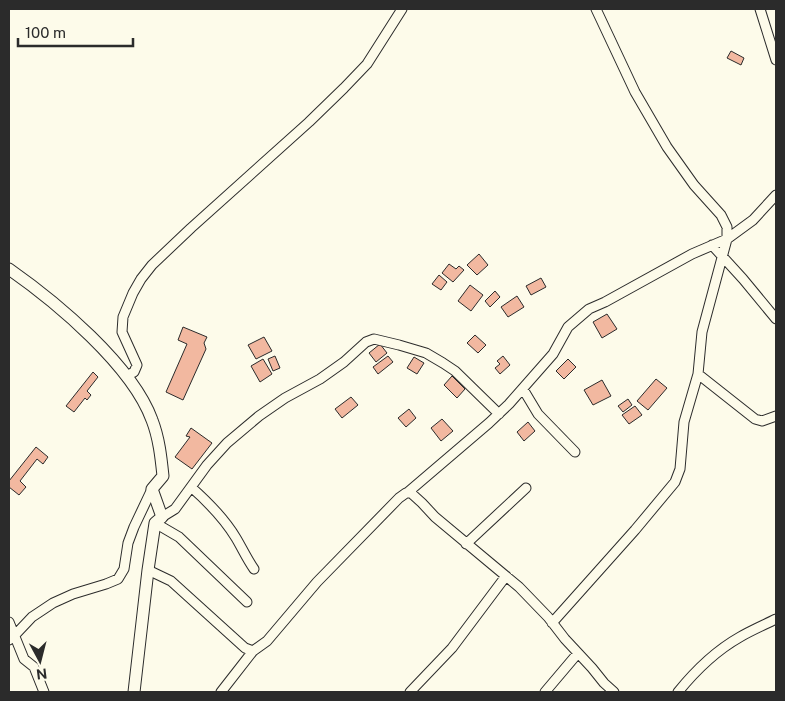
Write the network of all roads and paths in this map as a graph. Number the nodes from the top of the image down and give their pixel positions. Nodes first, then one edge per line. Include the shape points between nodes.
1 (402, 9) edge
2 (596, 9) edge
3 (760, 9) edge
4 (776, 60) edge
5 (776, 195) edge
6 (727, 239) junction
7 (712, 245) junction
8 (722, 258) junction
9 (9, 269) edge
10 (776, 319) edge
11 (698, 374) junction
12 (126, 376) junction
13 (523, 389) junction
14 (499, 414) junction
15 (776, 416) edge
16 (575, 452) dead end
17 (191, 487) junction
18 (526, 488) dead end
19 (152, 489) junction
20 (408, 493) junction
21 (159, 520) junction
22 (466, 544) junction
23 (254, 568) dead end
24 (148, 570) junction
25 (506, 576) junction
26 (247, 602) dead end
27 (776, 620) edge
28 (9, 622) edge
29 (552, 623) junction
30 (12, 638) edge
31 (253, 651) junction
32 (578, 653) junction
33 (44, 692) edge
34 (134, 692) edge
35 (221, 692) edge
36 (410, 692) edge
37 (545, 692) edge
38 (614, 692) edge
39 (678, 692) edge

1 - 12 street via 367,64 310,122 230,192 141,279 123,317 122,332 137,365 134,372
2 - 6 street via 635,92 667,147 721,215 727,227
3 - 4 street
5 - 6 street via 753,220
6 - 7 street
6 - 8 street
7 - 8 street
7 - 13 street via 588,309 568,327 553,354
8 - 10 street
8 - 11 street via 702,332
9 - 12 main road via 76,323
11 - 15 street via 755,418 762,421
11 - 29 street via 684,422 680,470 674,482
12 - 19 main road via 152,418 158,438 163,476
13 - 14 street
13 - 16 street via 538,414
14 - 17 street via 443,363 426,353 374,339 320,379 259,416 227,443
14 - 20 street
17 - 21 street via 175,510
17 - 23 street via 221,516
18 - 22 street
19 - 21 main road
19 - 30 street via 134,527 124,569 118,579 52,603 32,617
20 - 22 street via 414,494 435,518
20 - 31 street via 399,498 317,582 267,641
21 - 24 main road
21 - 26 street
22 - 25 street
24 - 31 street via 171,581 245,648
24 - 34 main road
25 - 29 street
25 - 36 street via 452,648
27 - 39 street via 740,637 719,652
28 - 30 street
29 - 32 street
30 - 33 street via 24,659 34,667
31 - 35 street
32 - 37 street
32 - 38 street

